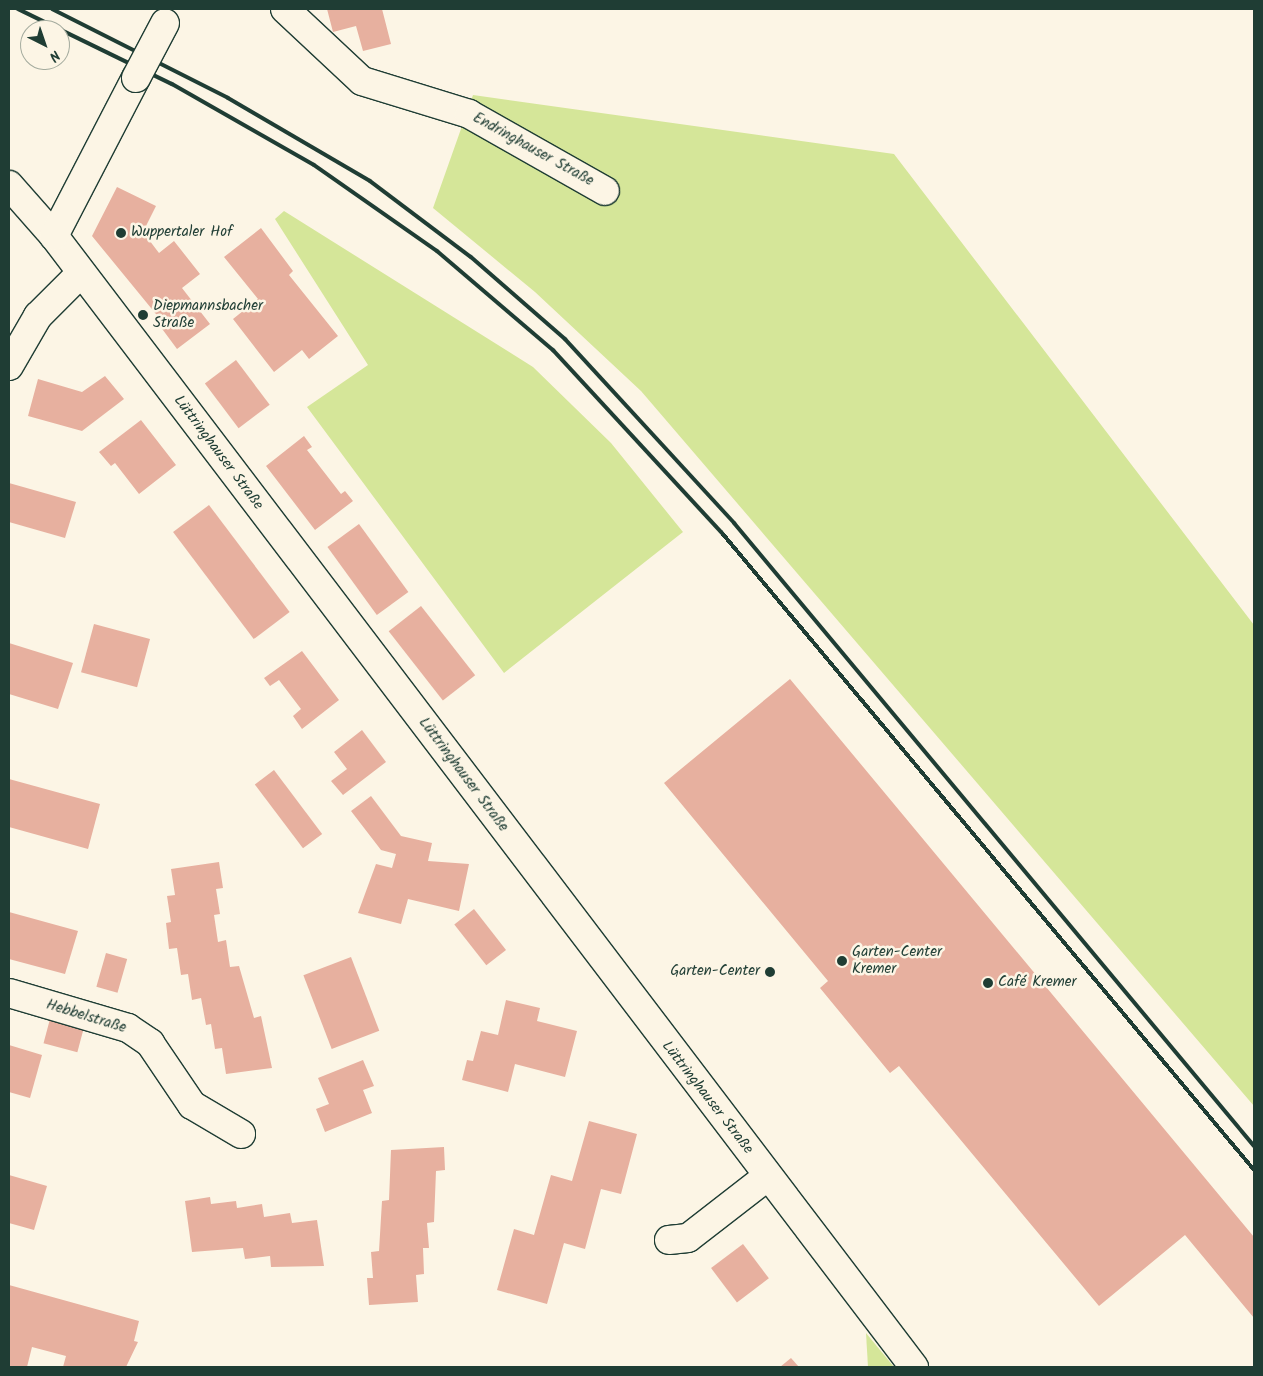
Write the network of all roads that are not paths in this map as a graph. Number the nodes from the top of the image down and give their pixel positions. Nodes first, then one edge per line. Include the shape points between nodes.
1 (285, 9) edge
2 (171, 12) edge
3 (9, 185) edge
4 (605, 191) dead end
5 (54, 236) junction
6 (81, 273) junction
7 (9, 366) edge
8 (9, 993) edge
9 (241, 1134) dead end
10 (768, 1176) junction
11 (669, 1240) dead end
12 (914, 1367) edge

1 - 4 street, Endringhauser Straße via 362,81 469,114
2 - 5 street, bridge
3 - 5 street, Lüttringhauser Straße
5 - 6 street, Lüttringhauser Straße
6 - 7 street via 38,316
6 - 10 street, Lüttringhauser Straße
8 - 9 street, Hebbelstraße via 128,1028 150,1043 192,1105
10 - 11 street via 693,1235 683,1241
10 - 12 street, Lüttringhauser Straße

